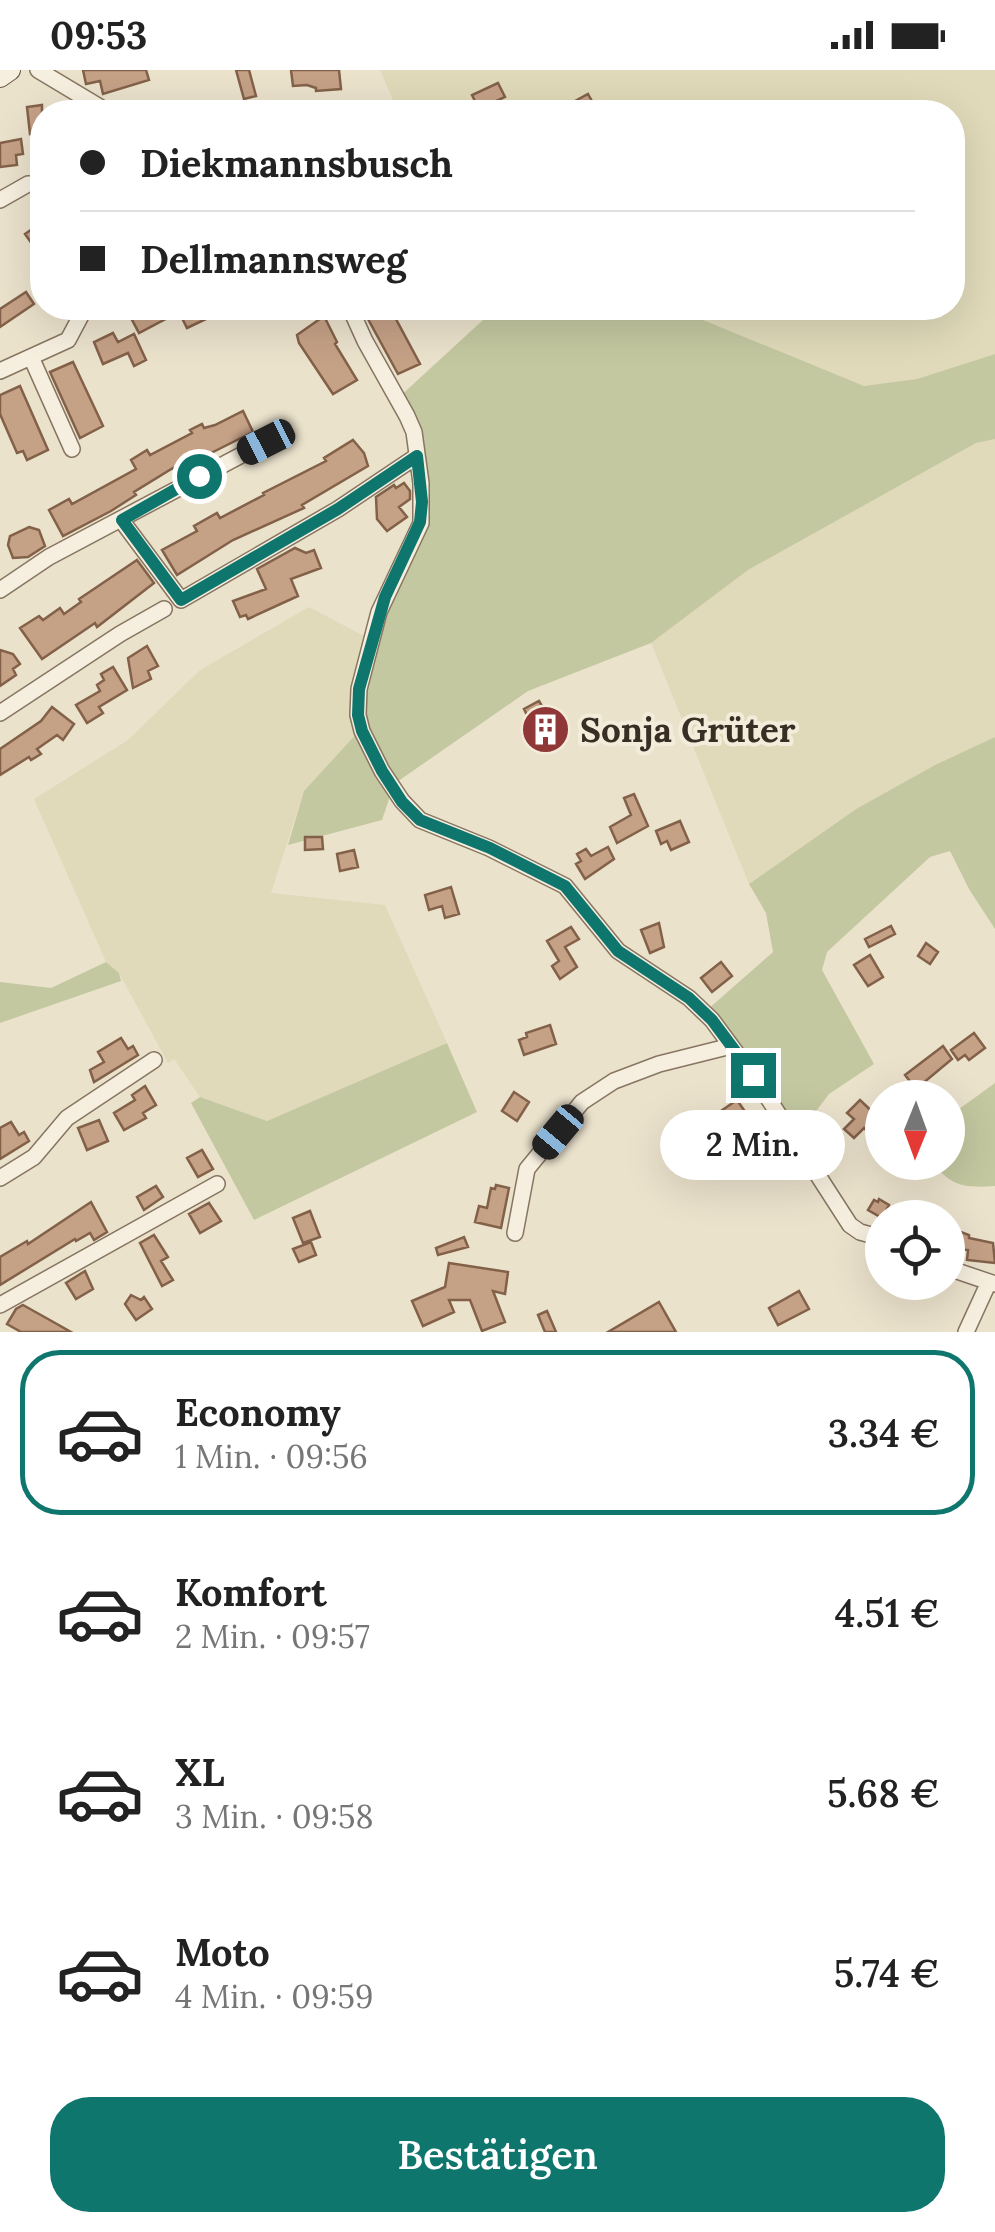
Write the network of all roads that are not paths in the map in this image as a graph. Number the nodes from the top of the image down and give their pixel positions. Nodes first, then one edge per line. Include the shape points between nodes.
1 (10, 70) edge
2 (38, 70) edge
3 (0, 78) edge
4 (88, 100) edge
5 (30, 184) edge
6 (0, 200) edge
7 (79, 320) edge
8 (355, 320) edge
9 (30, 357) junction
10 (0, 371) edge
11 (266, 442) dead end
12 (72, 449) dead end
13 (417, 456) junction
14 (122, 520) junction
15 (0, 590) edge
16 (164, 609) dead end
17 (0, 713) edge
18 (731, 1046) junction
19 (154, 1060) dead end
20 (0, 1178) edge
21 (217, 1184) dead end
22 (515, 1233) dead end
23 (865, 1233) edge
24 (965, 1274) edge
25 (991, 1284) edge
26 (0, 1304) edge
27 (966, 1332) edge

1 - 3 main road
2 - 4 street
5 - 6 street
7 - 9 street via 68,340
8 - 13 street via 408,416
9 - 10 street
9 - 12 street
11 - 14 street
13 - 14 street via 181,600
13 - 18 street via 420,522 385,597 359,689 362,731 382,771 420,820 565,886 618,951 689,998
14 - 15 street
16 - 17 street
18 - 22 street via 629,1076 582,1102 527,1169
18 - 23 street via 850,1225
19 - 20 street via 67,1118 34,1157
21 - 26 street
24 - 25 street
25 - 27 street

